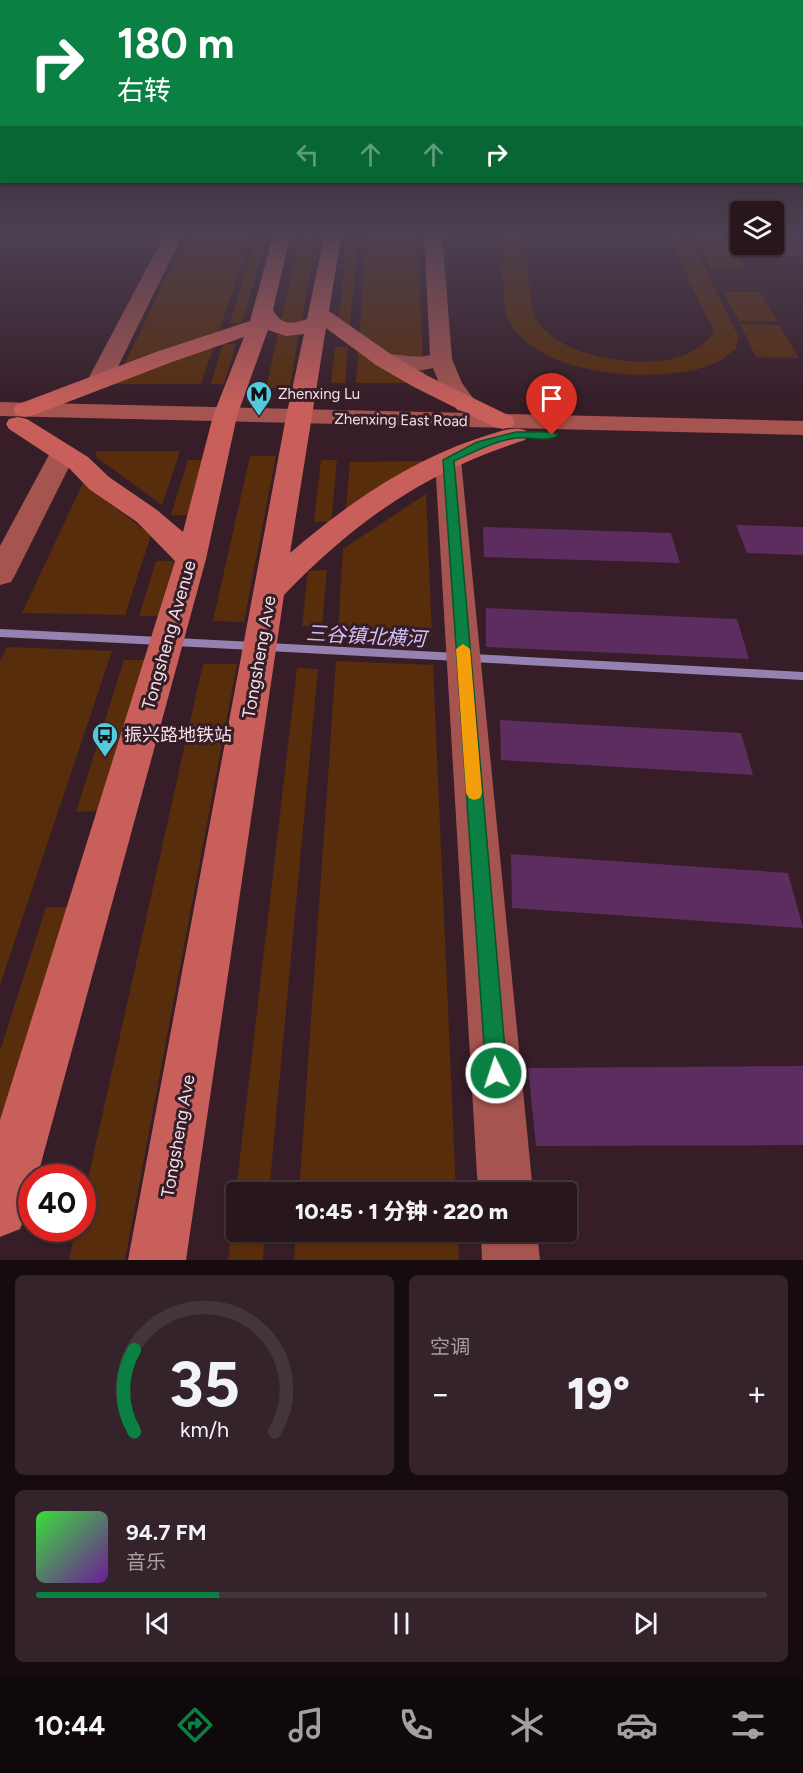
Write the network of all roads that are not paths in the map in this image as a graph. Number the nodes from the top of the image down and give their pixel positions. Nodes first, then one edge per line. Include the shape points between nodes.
1 (145, 291) edge
2 (268, 291) edge
3 (323, 291) edge
4 (437, 291) edge
5 (261, 318) junction
6 (318, 318) junction
7 (118, 343) junction
8 (164, 357) junction
9 (441, 359) junction
10 (384, 360) junction
11 (99, 381) junction
12 (466, 405) junction
13 (11, 417) edge
14 (223, 423) junction
15 (298, 425) junction
16 (510, 428) junction
17 (803, 428) edge
18 (803, 440) edge
19 (63, 453) junction
20 (448, 460) junction
21 (191, 560) junction
22 (0, 575) edge
23 (271, 589) junction
24 (505, 1182) edge
25 (0, 1209) edge
26 (510, 1242) edge
27 (157, 1260) edge
28 (511, 1260) edge

1 - 7 street
2 - 5 main road, Tongsheng Avenue
3 - 6 main road, Tongsheng Ave
4 - 9 street
5 - 6 main road via 276,328 306,328
5 - 8 main road
5 - 14 main road, Tongsheng Avenue
6 - 10 main road
6 - 15 main road, Tongsheng Ave
7 - 8 street via 130,353
7 - 11 street
8 - 11 main road
9 - 10 street via 423,364
9 - 12 street
10 - 12 main road
11 - 13 main road
12 - 16 main road
13 - 14 street, Zhenxing East Road
13 - 19 main road
14 - 15 street, Zhenxing East Road
14 - 21 main road, Tongsheng Avenue
15 - 16 street, Zhenxing East Road
15 - 23 main road, Tongsheng Ave
16 - 17 street, Zhenxing East Road
16 - 18 street, Zhenxing East Road
16 - 20 main road
19 - 21 main road via 170,535
19 - 22 street
20 - 23 main road via 388,490 344,520
20 - 24 street
21 - 25 main road, Tongsheng Avenue
23 - 27 main road, Tongsheng Ave
26 - 28 street

